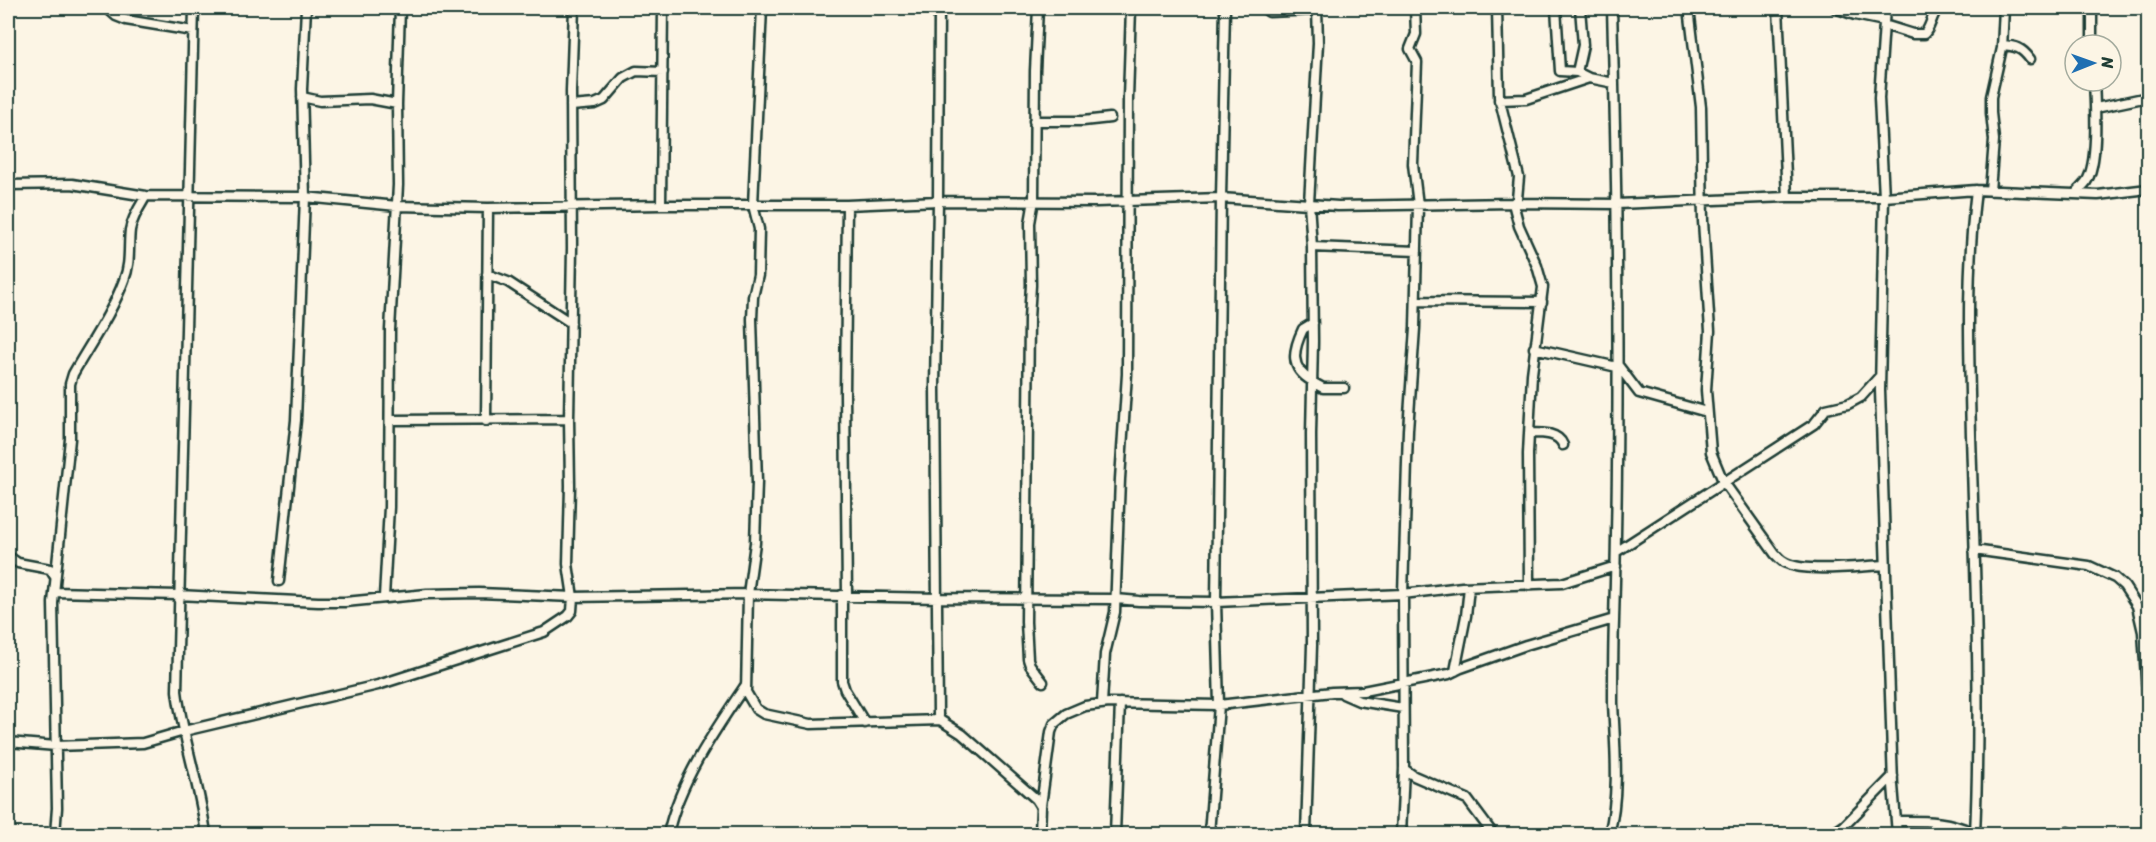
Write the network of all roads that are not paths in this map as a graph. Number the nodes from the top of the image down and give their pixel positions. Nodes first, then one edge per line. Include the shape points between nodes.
1 (106, 8) edge
2 (194, 8) edge
3 (306, 8) edge
4 (400, 8) edge
5 (574, 8) edge
6 (663, 8) edge
7 (762, 8) edge
8 (939, 8) edge
9 (1038, 8) edge
10 (1131, 8) edge
11 (1226, 8) edge
12 (1264, 8) edge
13 (1415, 8) edge
14 (1497, 8) edge
15 (1556, 8) edge
16 (1580, 8) edge
17 (1612, 8) edge
18 (1689, 8) edge
19 (1778, 8) edge
20 (1835, 8) edge
21 (1885, 8) edge
22 (1938, 8) edge
23 (2004, 8) edge
24 (2092, 8) edge
25 (1317, 9) edge
26 (1884, 23) junction
27 (193, 31) junction
28 (2092, 33) edge
29 (2002, 45) junction
30 (2030, 59) dead end
31 (663, 72) junction
32 (1577, 72) junction
33 (1589, 78) junction
34 (1614, 83) junction
35 (2095, 93) edge
36 (302, 97) junction
37 (2148, 97) edge
38 (1499, 100) junction
39 (397, 104) junction
40 (571, 106) junction
41 (2096, 108) junction
42 (1110, 118) dead end
43 (1034, 121) junction
44 (8, 185) edge
45 (2148, 189) edge
46 (1976, 190) junction
47 (1990, 190) junction
48 (2076, 193) junction
49 (146, 196) junction
50 (304, 197) junction
51 (1787, 197) junction
52 (1884, 197) junction
53 (189, 198) junction
54 (1221, 198) junction
55 (1034, 200) junction
56 (938, 201) junction
57 (1704, 201) junction
58 (1128, 202) junction
59 (1513, 202) junction
60 (1309, 203) junction
61 (1617, 204) junction
62 (661, 205) junction
63 (753, 205) junction
64 (848, 205) junction
65 (1418, 205) junction
66 (397, 206) junction
67 (572, 206) junction
68 (488, 208) junction
69 (1312, 247) junction
70 (1417, 251) junction
71 (487, 274) junction
72 (1416, 301) junction
73 (1542, 302) junction
74 (571, 323) junction
75 (1313, 323) junction
76 (1534, 348) junction
77 (1617, 365) junction
78 (1880, 377) junction
79 (1312, 381) junction
80 (1344, 388) dead end
81 (1707, 412) junction
82 (569, 419) junction
83 (391, 420) junction
84 (486, 421) junction
85 (1529, 433) junction
86 (1563, 445) dead end
87 (1723, 481) junction
88 (1974, 550) junction
89 (1616, 552) junction
90 (8, 556) edge
91 (1885, 565) junction
92 (1616, 566) junction
93 (55, 577) junction
94 (279, 581) dead end
95 (1528, 585) junction
96 (1469, 587) junction
97 (54, 592) junction
98 (748, 594) junction
99 (1403, 594) junction
100 (178, 595) junction
101 (845, 595) junction
102 (384, 597) junction
103 (573, 597) junction
104 (1026, 597) junction
105 (1311, 597) junction
106 (938, 598) junction
107 (1116, 599) junction
108 (1216, 602) junction
109 (1614, 619) junction
110 (1455, 670) junction
111 (1043, 682) dead end
112 (1403, 683) junction
113 (746, 686) junction
114 (1338, 692) junction
115 (1311, 695) junction
116 (1120, 703) junction
117 (1102, 704) junction
118 (1218, 705) junction
119 (1403, 708) junction
120 (2148, 710) edge
121 (940, 720) junction
122 (865, 723) junction
123 (184, 731) junction
124 (8, 742) edge
125 (56, 746) junction
126 (1404, 769) junction
127 (1893, 776) junction
128 (1041, 807) junction
129 (1896, 821) junction
130 (55, 834) edge
131 (206, 834) edge
132 (668, 834) edge
133 (1040, 834) edge
134 (1115, 834) edge
135 (1209, 834) edge
136 (1306, 834) edge
137 (1401, 834) edge
138 (1493, 834) edge
139 (1609, 834) edge
140 (1832, 834) edge
141 (1897, 834) edge
142 (1975, 834) edge

1 - 27 street via 126,20
2 - 27 street
3 - 36 street
4 - 39 street
5 - 40 street
6 - 31 street
7 - 63 street
8 - 56 street
9 - 43 street
10 - 58 street
11 - 54 street
12 - 25 street via 1273,12
13 - 65 street via 1416,34 1410,49 1417,62 1413,164
14 - 38 street
15 - 32 street via 1560,71
16 - 32 street via 1583,45
17 - 34 street
18 - 57 street via 1701,107
19 - 51 street
20 - 26 street
21 - 26 street
22 - 26 street via 1924,34
23 - 29 street
24 - 28 street
25 - 60 street
26 - 52 street via 1879,98
27 - 53 street
29 - 30 street via 2023,49
29 - 47 street via 1991,98 1994,140
31 - 40 street via 636,71 623,78 604,100
31 - 62 street
32 - 33 street
33 - 34 street
33 - 38 street via 1526,99
34 - 61 street
35 - 41 street
36 - 39 street via 320,101 370,99
36 - 50 street
37 - 41 street
38 - 59 street via 1519,177 1517,199
39 - 66 street
40 - 67 street
41 - 48 street via 2093,159 2087,180
42 - 43 street
43 - 55 street
44 - 49 street via 72,184
45 - 48 street via 2098,195
46 - 47 street
46 - 52 street
46 - 88 street via 1968,269
47 - 48 street
49 - 53 street
49 - 93 street via 130,230 125,278 71,379 70,439
50 - 53 street
50 - 66 street
50 - 94 street via 296,420
51 - 52 street
51 - 57 street
52 - 78 street
53 - 100 street
54 - 58 street
54 - 60 street
54 - 108 street
55 - 56 street
55 - 58 street
55 - 104 street via 1030,224
56 - 64 street
56 - 106 street
57 - 61 street
57 - 81 street via 1710,331
58 - 107 street via 1127,374
59 - 61 street
59 - 65 street
59 - 73 street via 1518,226 1541,279
60 - 65 street
60 - 69 street
61 - 77 street
62 - 63 street
62 - 67 street
63 - 64 street
63 - 98 street via 759,230 752,319 757,482
64 - 101 street
65 - 70 street
66 - 68 street
66 - 83 street via 390,330
67 - 68 street
67 - 74 street
68 - 71 street
69 - 70 street
69 - 75 street
70 - 72 street
71 - 74 street via 508,282
71 - 84 street
72 - 73 street
72 - 99 street
73 - 76 street
74 - 82 street
75 - 79 street
75 - 79 street via 1303,329 1295,359 1298,371
76 - 77 street
76 - 85 street
77 - 81 street via 1639,393
77 - 89 street
78 - 87 street via 1861,398 1824,410 1814,424
78 - 91 street
79 - 80 street via 1323,387
79 - 105 street
81 - 87 street via 1711,452
82 - 84 street
82 - 103 street via 568,564
83 - 84 street
83 - 102 street
85 - 86 street via 1555,435
85 - 95 street
87 - 89 street
87 - 91 street via 1785,563 1818,568
88 - 120 street via 2089,566 2124,586 2137,606 2143,632
88 - 142 street via 1978,762
89 - 92 street
90 - 93 street via 18,563 50,569
91 - 127 street
92 - 95 street via 1563,583
92 - 109 street
93 - 97 street
95 - 96 street
96 - 99 street
96 - 110 street
97 - 100 street
97 - 125 street
98 - 101 street
98 - 103 street
98 - 113 street
99 - 105 street
99 - 112 street
100 - 102 street via 318,602
100 - 123 street via 177,692
101 - 106 street
101 - 122 street via 842,681
102 - 103 street via 479,593
103 - 123 street via 568,616 544,632 378,685
104 - 106 street
104 - 107 street
104 - 111 street via 1028,660
105 - 108 street
105 - 115 street
106 - 121 street
107 - 108 street
107 - 117 street via 1105,654
108 - 118 street
109 - 110 street
109 - 139 street via 1615,756
110 - 112 street
112 - 114 street
112 - 119 street
113 - 122 street via 751,702 764,714 811,724
113 - 132 street via 710,740 675,805
114 - 115 street
114 - 119 street via 1359,701
115 - 118 street
115 - 136 street
116 - 117 street
116 - 118 street
116 - 134 street
117 - 128 street via 1074,709 1054,724
118 - 135 street
119 - 126 street
121 - 122 street
121 - 128 street via 1021,784
123 - 125 street via 143,743
123 - 131 street
124 - 125 street
125 - 130 street
126 - 137 street
126 - 138 street via 1467,799
127 - 129 street
127 - 140 street
128 - 133 street
129 - 141 street
129 - 142 street via 1956,825

